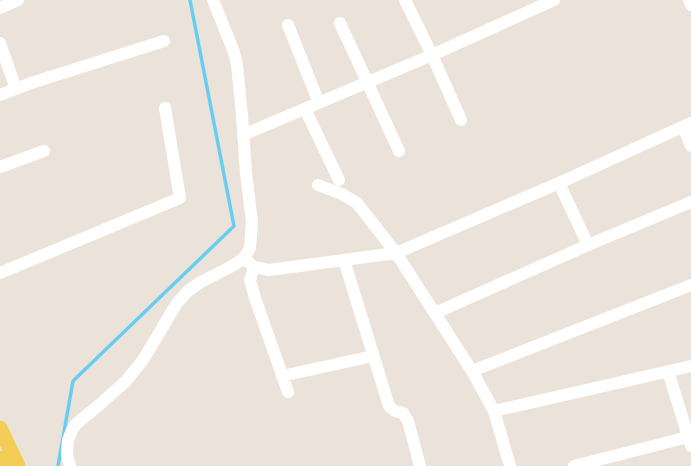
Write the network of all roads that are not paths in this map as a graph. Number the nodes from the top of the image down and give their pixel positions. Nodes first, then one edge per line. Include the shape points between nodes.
1 (18, 0) edge
2 (213, 0) edge
3 (405, 0) edge
4 (554, 0) edge
5 (689, 0) edge
6 (691, 4) edge
7 (0, 8) edge
8 (340, 24) dead end
9 (288, 25) dead end
10 (164, 41) dead end
11 (0, 43) edge
12 (432, 56) junction
13 (368, 83) junction
14 (16, 89) junction
15 (0, 95) edge
16 (319, 103) junction
17 (165, 108) dead end
18 (305, 109) junction
19 (461, 120) dead end
20 (687, 125) edge
21 (243, 135) junction
22 (691, 146) edge
23 (44, 151) dead end
24 (399, 151) dead end
25 (0, 167) edge
26 (339, 180) dead end
27 (558, 183) junction
28 (318, 185) dead end
29 (691, 202) edge
30 (588, 245) junction
31 (396, 253) junction
32 (244, 258) junction
33 (344, 260) junction
34 (254, 268) junction
35 (0, 273) edge
36 (691, 285) edge
37 (435, 313) junction
38 (373, 356) junction
39 (691, 366) edge
40 (472, 371) junction
41 (668, 371) junction
42 (282, 376) junction
43 (288, 392) dead end
44 (494, 411) junction
45 (0, 428) edge
46 (690, 441) edge
47 (0, 458) edge
48 (4, 466) edge
49 (18, 466) edge
50 (70, 466) edge
51 (420, 466) edge
52 (510, 466) edge
53 (574, 466) edge

1 - 7 street
2 - 21 street via 237,64
3 - 12 street
4 - 12 street
5 - 6 street
8 - 13 street
9 - 16 street
10 - 14 street
11 - 14 street
12 - 13 street
12 - 19 street
13 - 16 street
13 - 24 street
14 - 15 street
16 - 18 street
17 - 35 street via 180,198
18 - 21 street
18 - 26 street
20 - 22 street
20 - 27 street
21 - 32 street via 252,222 250,248
23 - 25 street
27 - 30 street
27 - 31 street
28 - 31 street via 357,203
29 - 30 street
30 - 37 street
31 - 33 street
31 - 37 street
32 - 34 street
32 - 50 street via 200,282 177,303 143,360 126,381 72,430 66,454
33 - 34 street via 269,270
33 - 38 street
34 - 42 street via 250,280
36 - 40 street
37 - 40 street
38 - 42 street
38 - 51 street via 389,406 403,413 408,421
39 - 41 street
40 - 44 street
41 - 44 street
41 - 46 street
42 - 43 street
44 - 52 street
45 - 49 main road
46 - 53 street
47 - 48 main road

